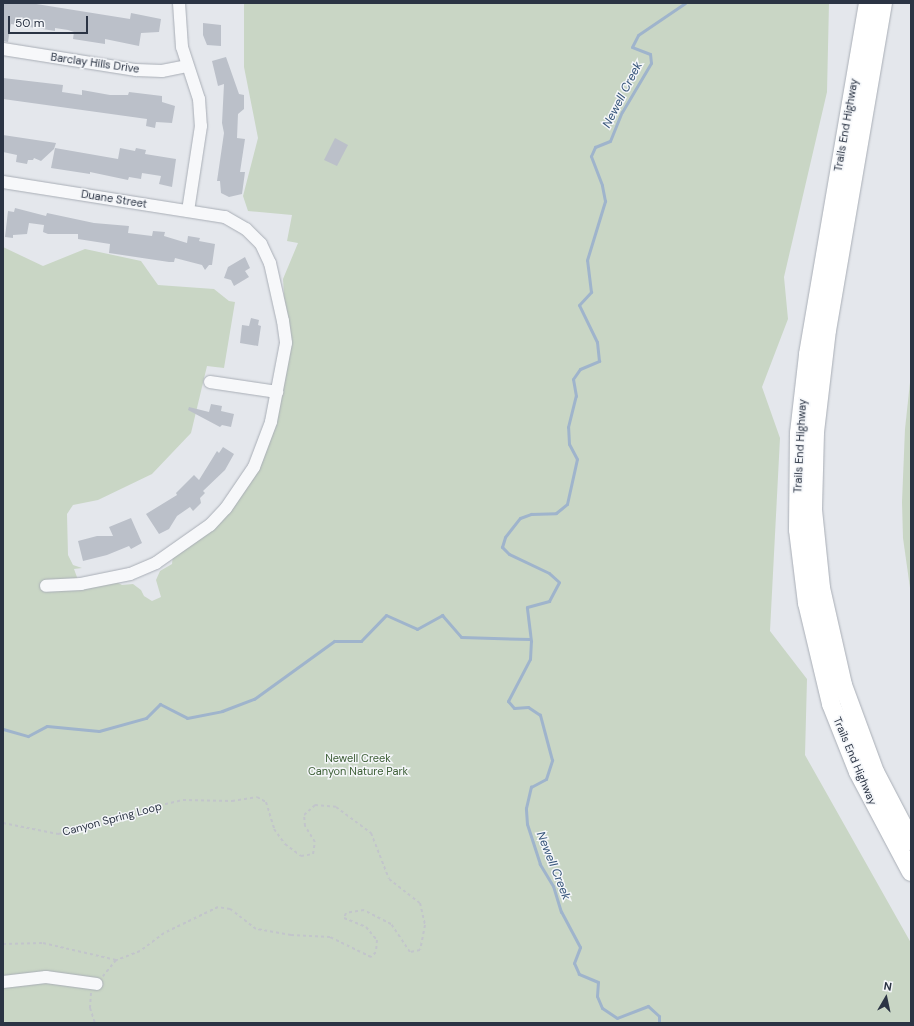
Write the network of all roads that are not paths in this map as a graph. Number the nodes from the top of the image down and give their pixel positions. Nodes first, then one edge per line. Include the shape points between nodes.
1 (179, 3) edge
2 (868, 3) edge
3 (883, 3) edge
4 (3, 49) edge
5 (187, 66) junction
6 (3, 182) edge
7 (188, 211) junction
8 (210, 382) dead end
9 (277, 392) junction
10 (46, 586) dead end
11 (911, 841) edge
12 (911, 872) edge
13 (3, 982) edge
14 (97, 984) dead end

1 - 5 street via 182,47
2 - 12 highway, Trails End Highway via 822,264 802,398 798,530 807,603 831,704 858,772
3 - 11 highway, Trails End Highway via 826,338 815,432 813,510 821,588 842,685 875,772
4 - 5 street, Barclay Hills Drive via 136,70 162,71
5 - 7 street via 199,99 201,126
6 - 7 street, Duane Street
7 - 9 street, Duane Street via 225,218 246,229 261,244 270,263 286,343
8 - 9 street
9 - 10 street, Duane Street via 271,422 254,468 226,508 210,524 156,563 130,574 81,584
13 - 14 street via 46,977

